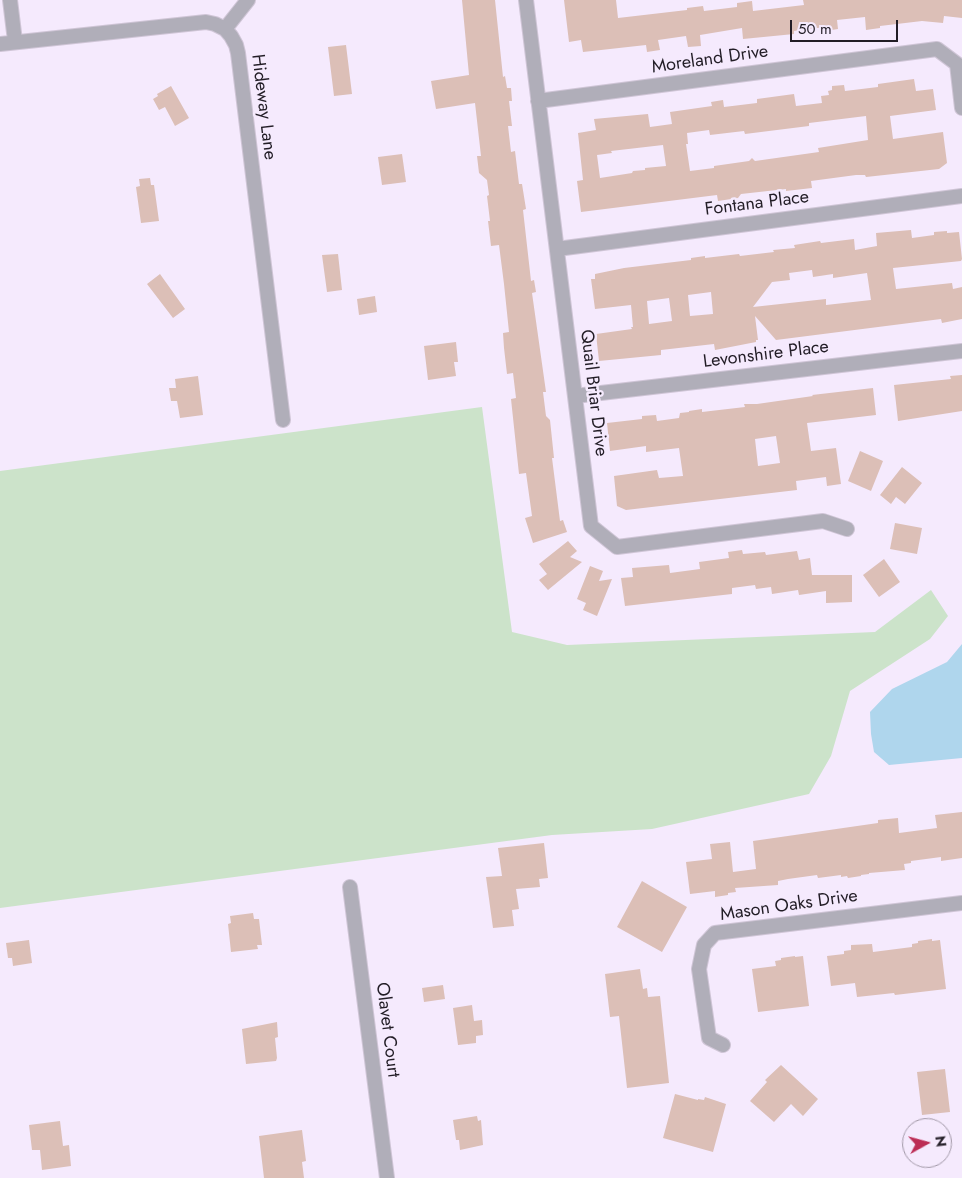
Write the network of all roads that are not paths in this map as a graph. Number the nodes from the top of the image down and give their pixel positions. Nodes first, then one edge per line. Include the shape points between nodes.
1 (10, 0) edge
2 (248, 0) edge
3 (526, 0) edge
4 (225, 29) junction
5 (15, 42) junction
6 (0, 44) edge
7 (538, 101) junction
8 (962, 108) edge
9 (962, 196) edge
10 (557, 249) junction
11 (962, 351) edge
12 (575, 396) junction
13 (283, 420) dead end
14 (847, 529) dead end
15 (350, 887) dead end
16 (962, 903) edge
17 (723, 1045) dead end
18 (387, 1178) edge

1 - 5 street
2 - 4 street
3 - 7 street, Quail Briar Drive
4 - 5 street via 206,22
4 - 13 street, Hideway Lane via 236,44 238,53
5 - 6 street
7 - 8 street, Moreland Drive via 937,49 956,64
7 - 10 street, Quail Briar Drive
9 - 10 street, Fontana Place
10 - 12 street, Quail Briar Drive
11 - 12 street, Levonshire Place
12 - 14 street, Quail Briar Drive via 591,526 617,547 823,521
15 - 18 street, Olavet Court
16 - 17 street, Mason Oaks Drive via 715,934 704,946 699,969 709,1038

